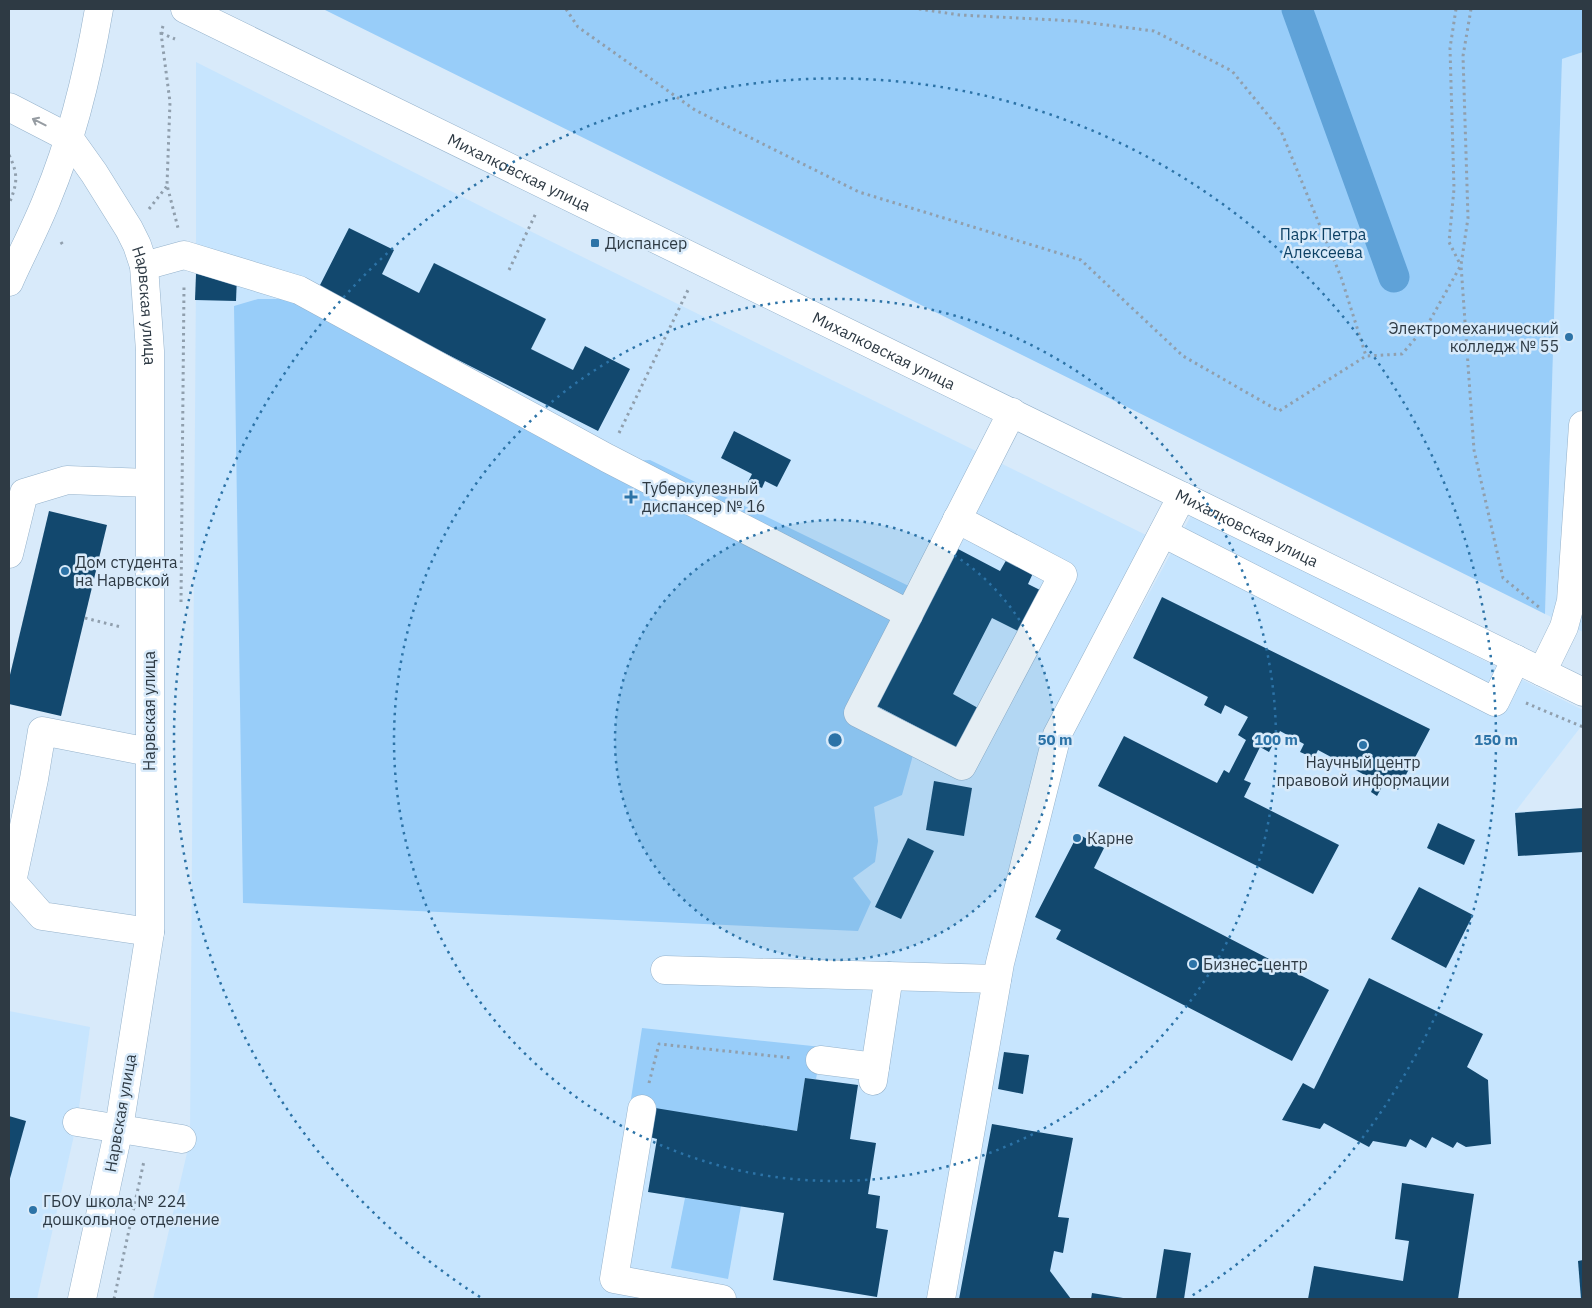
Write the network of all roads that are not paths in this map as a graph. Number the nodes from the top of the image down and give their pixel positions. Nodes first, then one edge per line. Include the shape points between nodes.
1 (99, 9) edge
2 (185, 9) edge
3 (9, 107) edge
4 (68, 138) junction
5 (144, 266) junction
6 (9, 282) edge
7 (1012, 412) junction
8 (1583, 425) edge
9 (149, 483) junction
10 (1182, 496) junction
11 (957, 519) junction
12 (1163, 533) junction
13 (9, 554) edge
14 (1578, 578) edge
15 (909, 614) junction
16 (1516, 659) junction
17 (1542, 672) junction
18 (1583, 692) edge
19 (149, 752) junction
20 (150, 932) junction
21 (665, 970) dead end
22 (889, 976) junction
23 (999, 992) junction
24 (820, 1060) road end
25 (642, 1109) road end
26 (77, 1122) dead end
27 (119, 1128) junction
28 (182, 1139) dead end
29 (82, 1299) edge
30 (722, 1299) edge
31 (940, 1299) edge

1 - 4 street
2 - 7 street, Михалковская улица
4 -> 3 street
4 - 5 street, Нарвская улица via 129,229
4 - 6 street via 47,200
5 - 9 street, Нарвская улица via 150,351
5 - 15 street via 184,255 299,290 606,458
7 - 10 street, Михалковская улица
7 - 11 street
8 - 14 street
9 - 13 street via 67,480 24,493
9 - 19 street, Нарвская улица
10 - 12 street
10 - 16 street, Михалковская улица
11 - 15 street
11 - 15 street via 1063,575 962,766 858,712
12 - 16 street via 1495,702
12 - 23 street via 1057,735
14 - 17 street via 1564,627
16 - 17 street, Михалковская улица
17 - 18 street, Михалковская улица
19 - 20 street, Нарвская улица
19 - 20 street via 42,731 12,882 42,916
20 - 27 street, Нарвская улица
21 - 22 street
22 - 23 street
22 - 24 street via 874,1074
23 - 31 street
25 - 30 street via 614,1279
26 - 27 street
27 - 28 street
27 - 29 street, Нарвская улица

